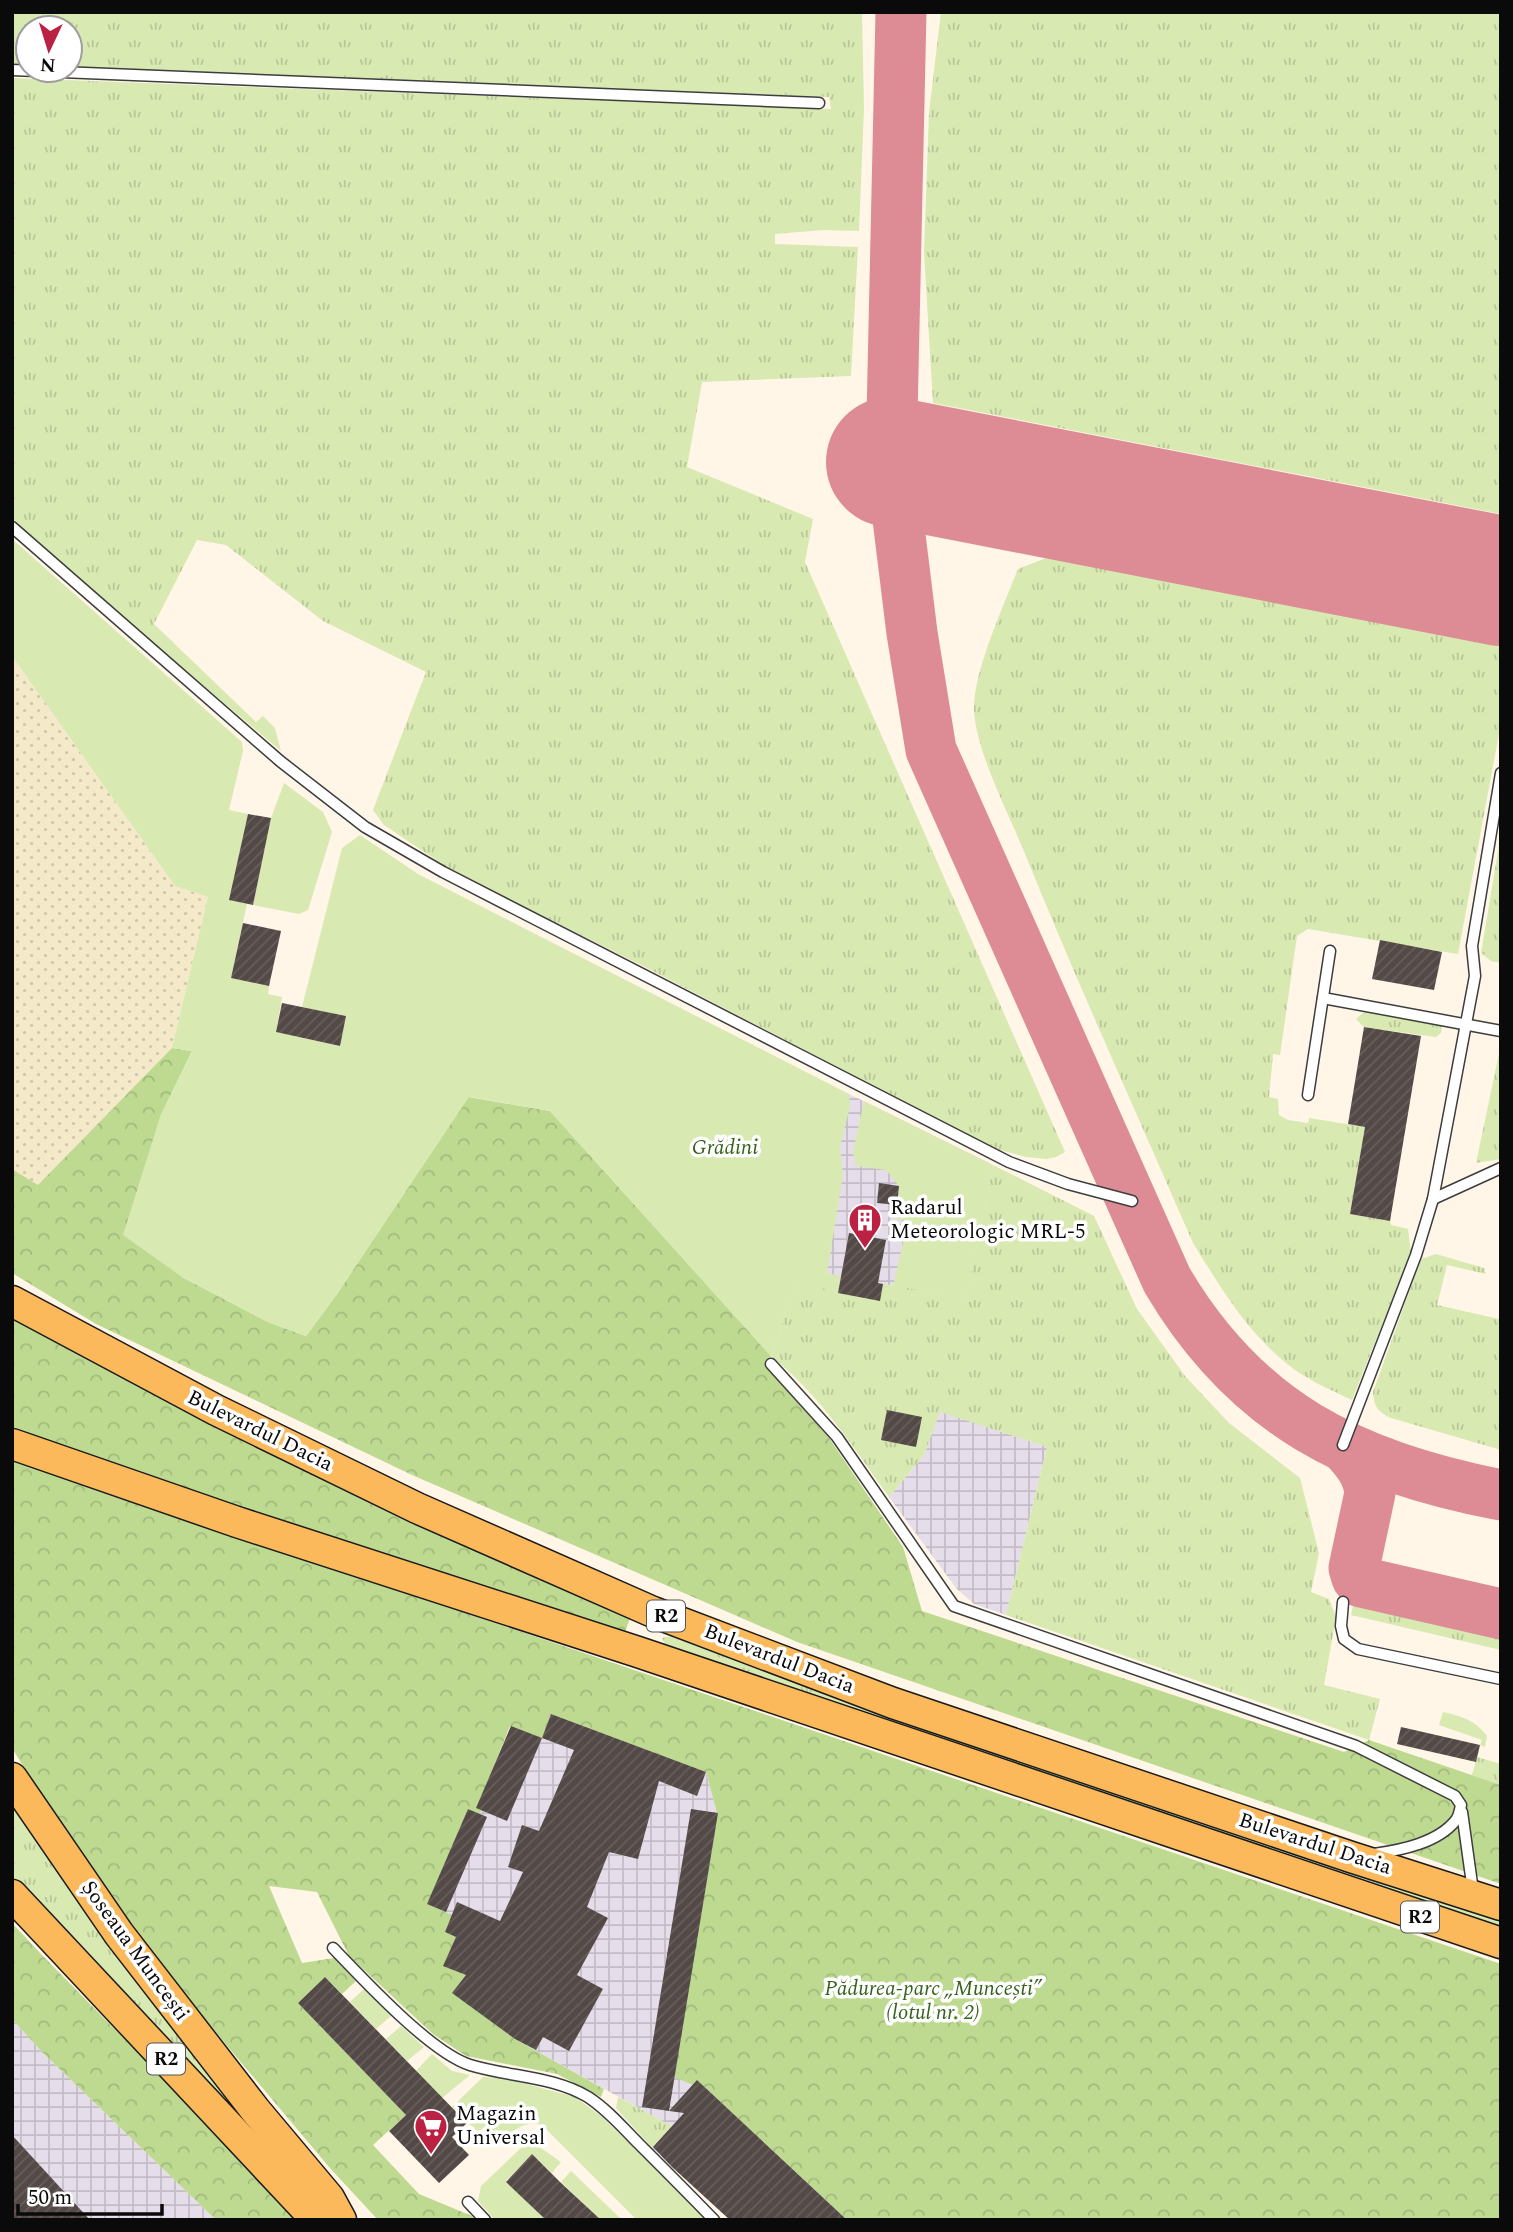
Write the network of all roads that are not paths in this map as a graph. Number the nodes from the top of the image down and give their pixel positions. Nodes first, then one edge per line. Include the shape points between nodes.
1 (12, 70) edge
2 (819, 103) dead end
3 (12, 527) edge
4 (1501, 774) edge
5 (1330, 951) dead end
6 (1323, 998) junction
7 (1466, 1024) junction
8 (1501, 1031) edge
9 (1308, 1094) dead end
10 (1501, 1168) edge
11 (1433, 1199) junction
12 (1132, 1201) dead end
13 (12, 1301) edge
14 (771, 1364) dead end
15 (12, 1444) edge
16 (1343, 1445) dead end
17 (1343, 1602) dead end
18 (653, 1612) junction
19 (638, 1652) junction
20 (1501, 1679) edge
21 (12, 1777) edge
22 (1461, 1805) junction
23 (1351, 1857) junction
24 (12, 1895) edge
25 (1487, 1900) edge
26 (1501, 1943) edge
27 (333, 1948) dead end
28 (468, 2202) dead end
29 (321, 2220) edge
30 (341, 2220) edge
31 (485, 2220) edge
32 (714, 2220) edge

1 - 2 lane
3 - 12 lane via 280,761 365,827 443,872 1009,1162
4 - 7 lane via 1472,946 1475,976
5 - 6 lane
6 - 7 lane
6 - 9 lane
7 - 8 lane
7 - 11 lane
10 - 11 lane
11 - 16 lane
13 - 18 main road, Bulevardul Dacia / R2 via 322,1462
14 - 22 lane via 837,1437 954,1606 1356,1745 1455,1796
15 - 19 main road, Bulevardul Dacia / R2
17 - 20 lane via 1344,1639 1358,1648
18 - 19 main road
18 - 23 main road, Bulevardul Dacia / R2 via 893,1703
19 - 26 main road, Bulevardul Dacia / R2
21 - 30 main road, Șoseaua Muncești via 119,1934 329,2198
22 - 23 lane via 1458,1819 1426,1841
22 - 25 lane
23 - 25 main road, Bulevardul Dacia / R2
24 - 29 main road, Șoseaua Muncești / R2
27 - 32 lane via 421,2033 456,2059 551,2082 587,2097
28 - 31 lane

